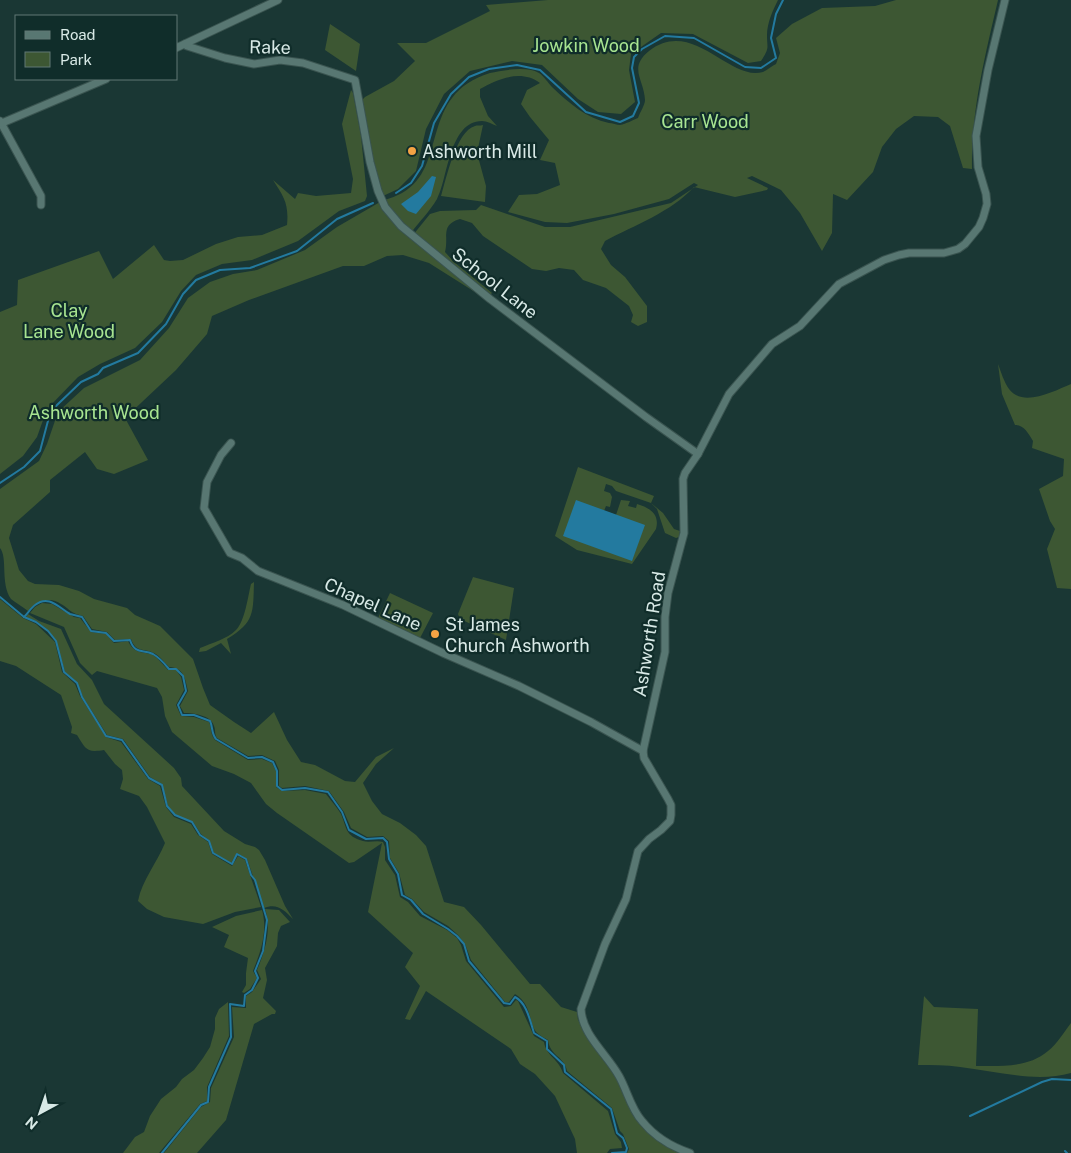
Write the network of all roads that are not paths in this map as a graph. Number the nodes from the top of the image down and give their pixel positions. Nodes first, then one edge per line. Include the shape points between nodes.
1 (278, 0) edge
2 (1005, 0) edge
3 (185, 44) junction
4 (178, 47) edge
5 (104, 80) edge
6 (355, 80) joint
7 (1, 122) edge
8 (41, 205) dead end
9 (231, 443) dead end
10 (698, 454) junction
11 (643, 751) junction
12 (690, 1153) edge

1 - 3 street
2 - 10 street, Ashworth Road via 976,136 978,167 987,204 979,227 958,249 944,253 899,255 838,284 800,326 772,344 729,394
3 - 4 street
3 - 6 street, Rake via 254,64 280,60 303,63
5 - 7 street
6 - 10 street, School Lane via 374,176 386,207 401,226 490,299
7 - 8 street via 41,196
9 - 11 street, Chapel Lane via 221,455 208,482 204,508 230,553 258,571 343,605 518,686
10 - 11 street, Ashworth Road via 683,479 684,533 668,594 664,617 665,652
11 - 12 street via 671,805 671,815 666,826 638,851 626,899 587,991 581,1019 619,1075 641,1120 655,1134

